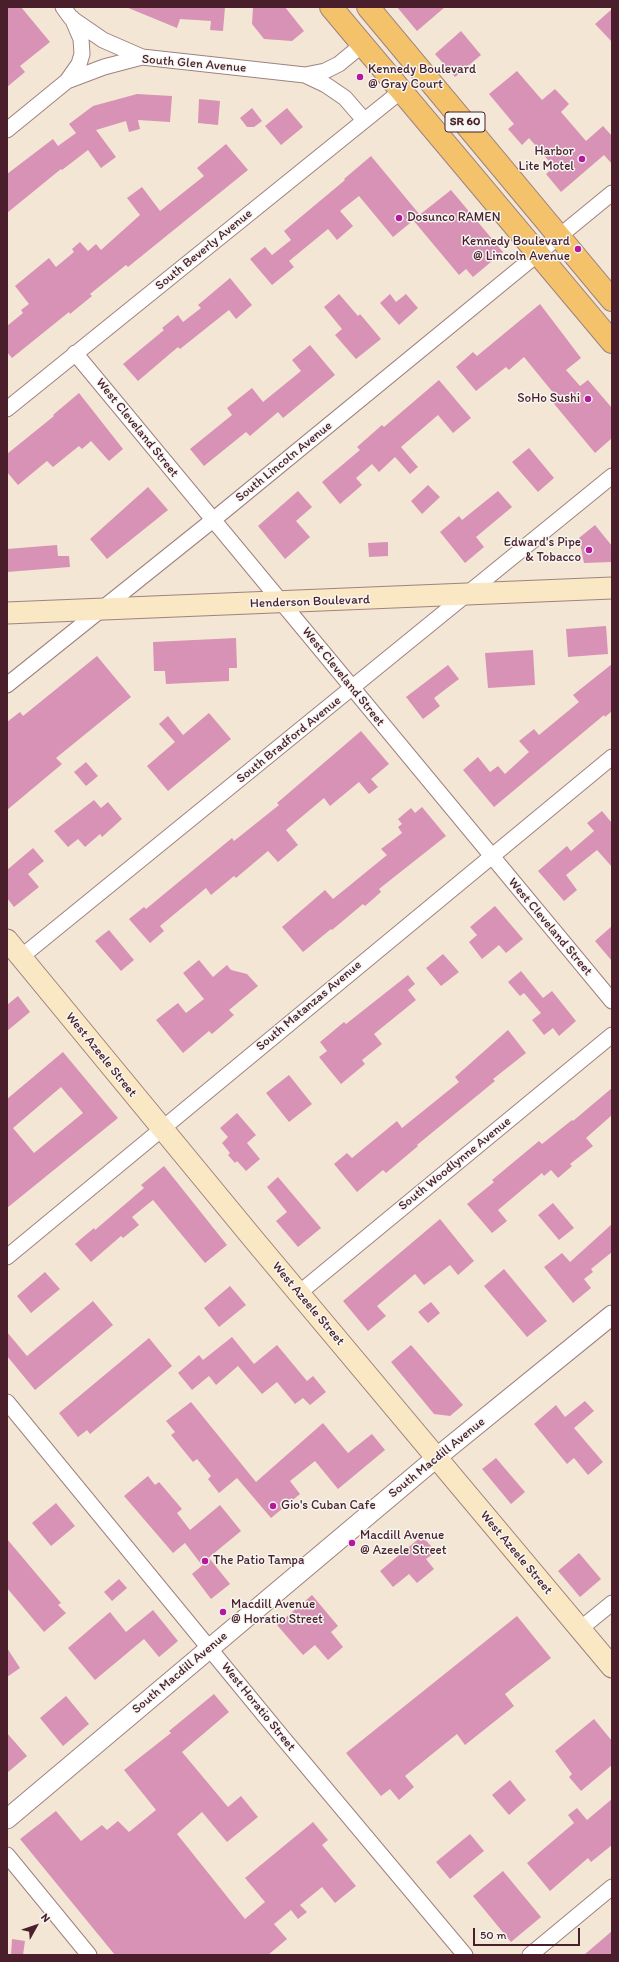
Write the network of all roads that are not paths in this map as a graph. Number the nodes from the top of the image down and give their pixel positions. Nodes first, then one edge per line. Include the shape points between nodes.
1 (331, 7) edge
2 (368, 7) edge
3 (67, 12) edge
4 (362, 45) junction
5 (142, 57) junction
6 (305, 75) junction
7 (68, 81) junction
8 (401, 91) junction
9 (364, 120) junction
10 (7, 130) edge
11 (612, 193) edge
12 (560, 237) junction
13 (538, 255) junction
14 (612, 300) edge
15 (612, 342) edge
16 (76, 354) junction
17 (7, 409) edge
18 (612, 476) edge
19 (213, 520) junction
20 (612, 588) edge
21 (467, 595) junction
22 (281, 603) junction
23 (99, 610) junction
24 (7, 613) edge
25 (7, 685) edge
26 (352, 688) junction
27 (612, 757) edge
28 (491, 856) junction
29 (7, 940) edge
30 (21, 957) junction
31 (612, 1001) edge
32 (612, 1035) edge
33 (161, 1128) junction
34 (7, 1257) edge
35 (299, 1293) junction
36 (612, 1315) edge
37 (7, 1402) edge
38 (436, 1458) junction
39 (612, 1603) edge
40 (580, 1629) junction
41 (210, 1648) junction
42 (612, 1668) edge
43 (7, 1819) edge
44 (7, 1855) edge
45 (612, 1887) edge
46 (89, 1955) edge
47 (465, 1955) edge
48 (530, 1955) edge

1 - 4 main road, SR 60
2 - 12 main road, SR 60
3 - 5 street via 104,40
3 - 7 street via 81,39 82,54
4 - 6 street, South Glen Avenue via 339,64 324,71
4 - 8 main road, SR 60
5 - 6 street, South Glen Avenue
5 - 7 street, South Glen Avenue via 104,67
6 - 9 street, South Glen Avenue via 326,85 344,98
7 - 10 street, South Glen Avenue
8 - 9 street, South Beverly Avenue
8 - 13 main road, SR 60
9 - 16 street, South Beverly Avenue
11 - 12 street, South Lincoln Avenue
12 - 13 street, South Lincoln Avenue
12 - 14 main road, SR 60
13 - 15 main road, SR 60
13 - 19 street, South Lincoln Avenue
16 - 17 street, South Beverly Avenue
16 - 19 street, West Cleveland Street
18 - 21 street, South Bradford Avenue
19 - 22 street, West Cleveland Street
19 - 23 street, South Lincoln Avenue
20 - 21 main road, Henderson Boulevard
21 - 22 main road, Henderson Boulevard
21 - 26 street, South Bradford Avenue
22 - 23 main road, Henderson Boulevard
22 - 26 street, West Cleveland Street
23 - 24 main road, Henderson Boulevard
23 - 25 street, South Lincoln Avenue
26 - 28 street, West Cleveland Street
26 - 30 street, South Bradford Avenue
27 - 28 street, South Matanzas Avenue
28 - 31 street, West Cleveland Street
28 - 33 street, South Matanzas Avenue
29 - 30 main road, West Azeele Street
30 - 33 main road, West Azeele Street
32 - 35 street, South Woodlynne Avenue
33 - 34 street, South Matanzas Avenue
33 - 35 main road, West Azeele Street
35 - 38 main road, West Azeele Street
36 - 38 street, South Macdill Avenue
37 - 41 street, West Horatio Street
38 - 40 main road, West Azeele Street
38 - 41 street, South Macdill Avenue
39 - 40 street
40 - 42 main road, West Azeele Street
41 - 43 street, South Macdill Avenue
41 - 47 street, West Horatio Street
44 - 46 street
45 - 48 street

